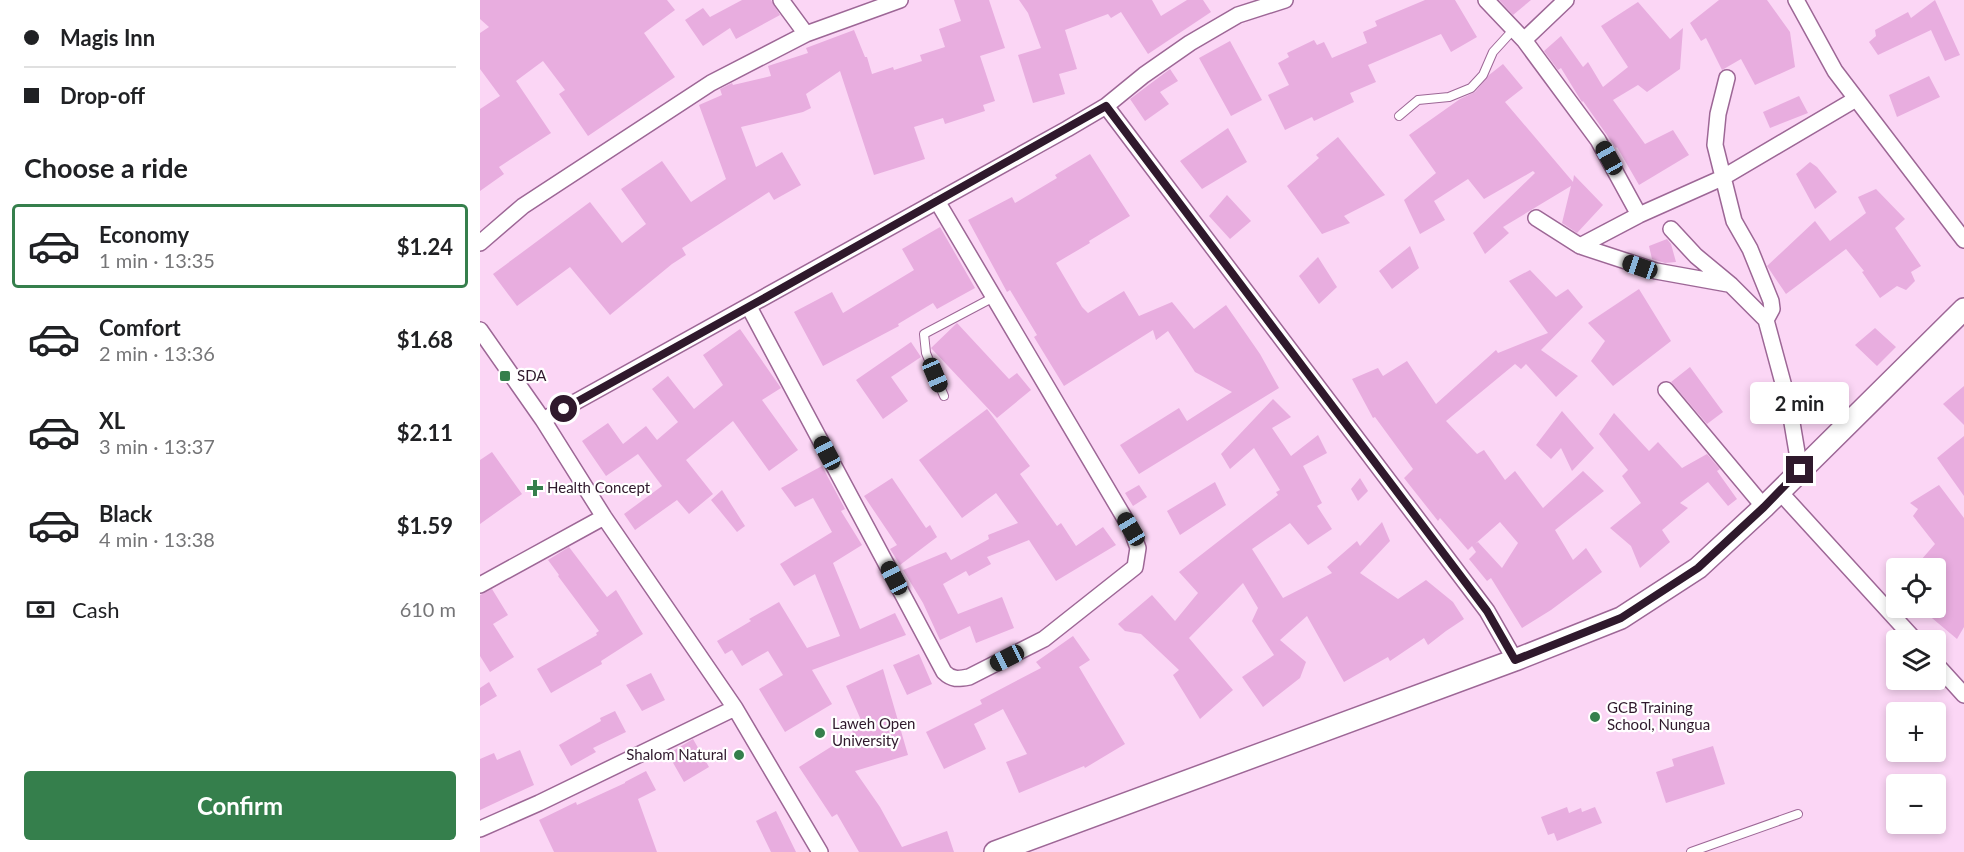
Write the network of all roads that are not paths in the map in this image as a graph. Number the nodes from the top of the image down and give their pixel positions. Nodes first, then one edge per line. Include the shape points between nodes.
1 (781, 0) edge
2 (900, 0) edge
3 (1285, 0) edge
4 (1486, 0) edge
5 (1566, 0) edge
6 (1796, 0) edge
7 (806, 34) junction
8 (1519, 35) junction
9 (1727, 78) dead end
10 (1856, 99) junction
11 (1106, 106) junction
12 (1399, 116) dead end
13 (1722, 178) junction
14 (938, 201) junction
15 (1639, 214) junction
16 (1536, 218) dead end
17 (1671, 229) dead end
18 (1964, 240) edge
19 (480, 243) edge
20 (1580, 246) junction
21 (1731, 285) junction
22 (994, 297) junction
23 (749, 307) junction
24 (1964, 309) edge
25 (1766, 320) junction
26 (480, 330) edge
27 (1666, 390) dead end
28 (944, 396) dead end
29 (543, 420) junction
30 (1800, 470) junction
31 (1779, 490) junction
32 (1764, 507) junction
33 (604, 517) junction
34 (480, 585) edge
35 (1906, 630) edge
36 (1515, 660) junction
37 (1946, 675) edge
38 (1964, 695) edge
39 (735, 708) junction
40 (1798, 814) dead end
41 (480, 828) edge
42 (820, 852) edge
43 (995, 852) edge
44 (1691, 852) edge

1 - 7 street
2 - 7 street
3 - 11 street via 1238,15 1199,37
4 - 8 street
5 - 8 street
6 - 10 street via 1835,71
7 - 19 street via 701,90 523,206
8 - 12 lane via 1492,52 1483,75 1471,88 1449,97 1418,100
8 - 15 street via 1598,140
9 - 13 street via 1715,145
10 - 13 street
10 - 18 street
11 - 14 street
11 - 36 street via 1475,594
13 - 15 street
13 - 25 street via 1734,222 1750,249 1771,301 1772,309
14 - 22 street
14 - 23 street
15 - 20 street
16 - 20 street
17 - 21 street
20 - 21 street via 1656,272
21 - 25 street
22 - 23 street via 1131,529 1138,548 1135,567 1044,639 969,677 957,679 944,672
22 - 28 lane via 924,334 926,353
23 - 29 street
24 - 30 street
25 - 30 street via 1789,405
26 - 29 street
27 - 32 street
29 - 33 street
30 - 31 street
31 - 32 street
31 - 35 street
32 - 36 street via 1698,568 1621,618
33 - 34 street
33 - 39 street
36 - 43 street
37 - 38 street
39 - 41 street
39 - 42 street
40 - 44 lane

